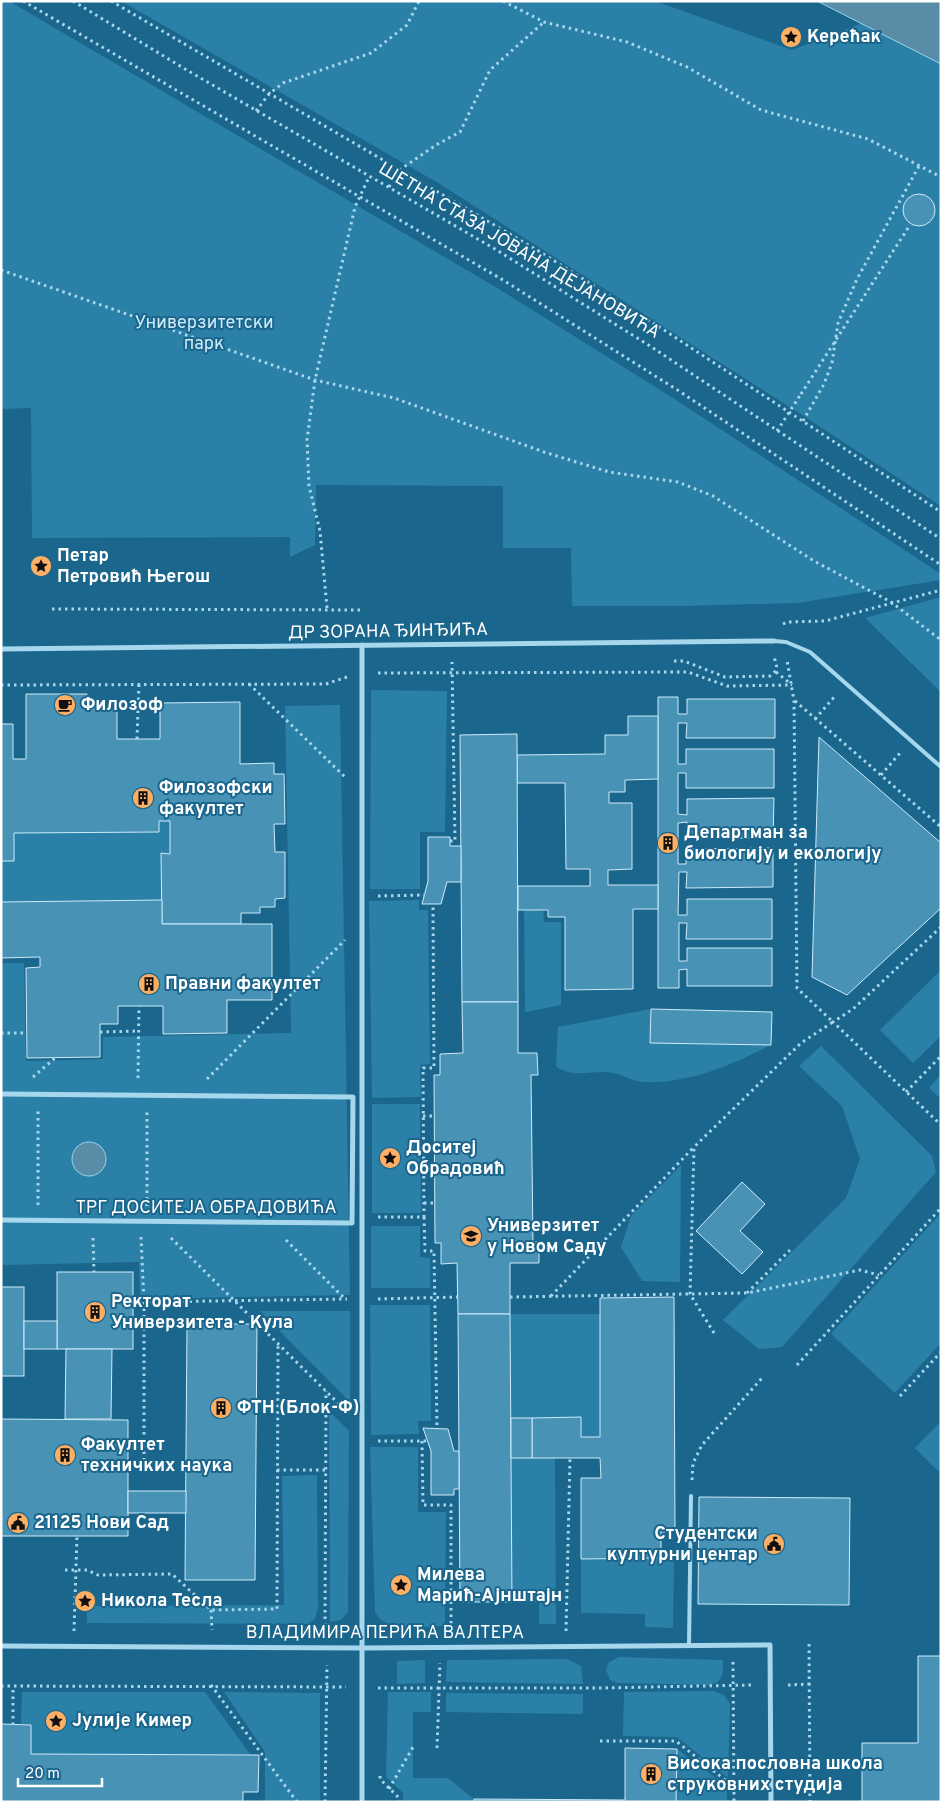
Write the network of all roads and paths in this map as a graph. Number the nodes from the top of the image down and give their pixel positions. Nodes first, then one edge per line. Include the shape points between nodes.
1 (23, 1) edge
2 (73, 1) edge
3 (111, 1) edge
4 (419, 1) edge
5 (503, 1) edge
6 (544, 22) junction
7 (270, 94) junction
8 (256, 111) junction
9 (919, 166) junction
10 (401, 169) junction
11 (369, 176) junction
12 (941, 177) edge
13 (389, 188) junction
14 (359, 195) junction
15 (910, 225) dead end
16 (1, 270) edge
17 (315, 380) junction
18 (789, 412) junction
19 (802, 421) junction
20 (777, 431) junction
21 (941, 512) edge
22 (941, 539) edge
23 (941, 565) edge
24 (941, 590) edge
25 (891, 602) junction
26 (327, 608) junction
27 (52, 609) dead end
28 (364, 610) dead end
29 (787, 622) dead end
30 (941, 640) edge
31 (774, 642) joint
32 (452, 645) junction
33 (362, 646) junction
34 (1, 649) edge
35 (787, 657) dead end
36 (362, 671) junction
37 (452, 672) junction
38 (776, 672) dead end
39 (847, 683) junction
40 (139, 684) junction
41 (248, 684) junction
42 (1, 685) edge
43 (792, 685) junction
44 (794, 701) junction
45 (815, 719) junction
46 (137, 739) dead end
47 (912, 741) junction
48 (941, 767) edge
49 (881, 776) junction
50 (362, 794) junction
51 (941, 827) edge
52 (450, 841) dead end
53 (425, 895) dead end
54 (362, 897) junction
55 (433, 904) dead end
56 (362, 922) junction
57 (941, 927) edge
58 (139, 1006) dead end
59 (832, 1022) junction
60 (138, 1031) junction
61 (100, 1032) dead end
62 (1, 1033) edge
63 (26, 1033) dead end
64 (941, 1056) edge
65 (55, 1058) dead end
66 (25, 1084) dead end
67 (906, 1092) junction
68 (1, 1094) edge
69 (38, 1095) junction
70 (138, 1095) junction
71 (148, 1095) junction
72 (191, 1096) junction
73 (353, 1101) junction
74 (362, 1101) junction
75 (423, 1116) junction
76 (434, 1116) dead end
77 (941, 1125) edge
78 (694, 1147) junction
79 (424, 1203) junction
80 (435, 1203) dead end
81 (941, 1208) edge
82 (362, 1216) junction
83 (352, 1217) junction
84 (424, 1217) junction
85 (1, 1220) edge
86 (38, 1221) junction
87 (93, 1221) junction
88 (140, 1221) junction
89 (147, 1221) junction
90 (268, 1222) junction
91 (174, 1241) dead end
92 (790, 1250) dead end
93 (94, 1272) dead end
94 (879, 1275) junction
95 (690, 1294) junction
96 (746, 1294) junction
97 (550, 1296) junction
98 (458, 1297) dead end
99 (510, 1297) dead end
100 (434, 1298) junction
101 (346, 1299) junction
102 (362, 1299) junction
103 (236, 1300) junction
104 (144, 1302) junction
105 (714, 1333) dead end
106 (278, 1342) junction
107 (941, 1352) edge
108 (797, 1365) dead end
109 (763, 1376) dead end
110 (326, 1391) junction
111 (900, 1396) dead end
112 (362, 1428) junction
113 (437, 1429) dead end
114 (362, 1441) junction
115 (422, 1441) junction
116 (428, 1441) dead end
117 (570, 1458) dead end
118 (144, 1466) dead end
119 (277, 1470) junction
120 (325, 1470) junction
121 (691, 1496) joint
122 (77, 1536) dead end
123 (65, 1570) dead end
124 (75, 1570) junction
125 (212, 1610) junction
126 (74, 1626) dead end
127 (211, 1627) dead end
128 (316, 1629) dead end
129 (325, 1629) junction
130 (202, 1630) dead end
131 (221, 1630) dead end
132 (69, 1631) dead end
133 (84, 1631) dead end
134 (809, 1644) dead end
135 (689, 1645) junction
136 (733, 1645) junction
137 (1, 1646) edge
138 (565, 1646) junction
139 (326, 1647) junction
140 (440, 1647) junction
141 (451, 1647) junction
142 (363, 1648) junction
143 (810, 1684) junction
144 (752, 1685) dead end
145 (788, 1685) dead end
146 (1, 1686) edge
147 (13, 1686) junction
148 (211, 1686) junction
149 (326, 1686) junction
150 (732, 1687) junction
151 (362, 1688) junction
152 (381, 1688) junction
153 (439, 1688) junction
154 (381, 1697) dead end
155 (13, 1725) dead end
156 (600, 1741) dead end
157 (413, 1747) dead end
158 (437, 1748) dead end
159 (380, 1770) dead end
160 (734, 1788) junction
161 (389, 1789) junction
162 (297, 1802) edge
163 (325, 1802) edge
164 (362, 1802) edge
165 (399, 1802) edge
166 (734, 1802) edge
167 (771, 1802) edge
168 (810, 1802) edge

1 - 14 path
2 - 8 path, ШЕТНА СТАЗА ЈОВАНА ДЕЈАНОВИЋА
3 - 7 path
4 - 7 path via 406,26 371,53 282,83
5 - 6 path
6 - 9 path via 627,42 687,67 761,110 868,139
6 - 10 path via 490,70 460,132
7 - 8 path
7 - 10 path
8 - 11 path, ШЕТНА СТАЗА ЈОВАНА ДЕЈАНОВИЋА
9 - 12 path
9 - 19 path via 857,279 838,323 832,363 824,384
10 - 13 path
10 - 18 path via 537,250
11 - 13 path, ШЕТНА СТАЗА ЈОВАНА ДЕЈАНОВИЋА
11 - 14 path
13 - 20 path, ШЕТНА СТАЗА ЈОВАНА ДЕЈАНОВИЋА via 495,249 650,346
14 - 17 path
14 - 23 path via 503,280 679,391
15 - 18 path, bridge
16 - 17 path
17 - 25 path via 394,398 609,472 678,482 713,496 814,562
17 - 26 path via 307,440 309,486 320,531
18 - 19 path
18 - 20 path
19 - 21 path
20 - 22 path, ШЕТНА СТАЗА ЈОВАНА ДЕЈАНОВИЋА
24 - 25 path
25 - 29 path via 824,621
25 - 30 path
26 - 27 path
26 - 28 path
31 - 32 street, ДР ЗОРАНА ЂИНЂИЋА
31 - 39 lane via 786,642 810,652
32 - 33 street, ДР ЗОРАНА ЂИНЂИЋА
32 - 37 path
33 - 34 street, ДР ЗОРАНА ЂИНЂИЋА
33 - 36 street
35 - 43 path
36 - 37 path
36 - 41 path via 326,684
36 - 50 street
37 - 43 path via 688,672 727,686
37 - 52 path via 454,841
38 - 43 path
39 - 45 path
39 - 47 lane
40 - 41 path
40 - 42 path
40 - 46 path
41 - 50 path
43 - 44 path
44 - 45 path
44 - 59 path via 797,988
45 - 49 path
47 - 48 lane
47 - 49 path
49 - 51 path
50 - 54 street
53 - 54 path
54 - 56 street
55 - 75 path via 434,1068 423,1068
56 - 72 path
56 - 74 street
57 - 59 path via 853,1010
58 - 60 path
59 - 67 path
59 - 78 path via 802,1043
60 - 61 path
60 - 70 path
62 - 63 path
64 - 67 path
65 - 66 path
67 - 77 path
68 - 69 street
69 - 70 street
69 - 86 path
70 - 71 street
71 - 72 street
71 - 89 path
72 - 73 street via 353,1097
73 - 74 street
73 - 83 street, ТРГ ДОСИТЕЈА ОБРАДОВИЋА
74 - 82 street
75 - 76 path
75 - 79 path
78 - 95 path
78 - 97 path
79 - 80 path
79 - 84 path
81 - 94 path
82 - 83 street
82 - 84 path
82 - 102 street
83 - 90 street, ТРГ ДОСИТЕЈА ОБРАДОВИЋА via 352,1223
84 - 100 path via 425,1251 434,1251
85 - 86 street, ТРГ ДОСИТЕЈА ОБРАДОВИЋА
86 - 87 street, ТРГ ДОСИТЕЈА ОБРАДОВИЋА
87 - 88 street, ТРГ ДОСИТЕЈА ОБРАДОВИЋА
87 - 93 path
88 - 89 street, ТРГ ДОСИТЕЈА ОБРАДОВИЋА
88 - 104 path
89 - 90 street, ТРГ ДОСИТЕЈА ОБРАДОВИЋА
90 - 101 path
91 - 103 path
92 - 96 path
94 - 96 path via 860,1270
94 - 108 path
95 - 96 path
95 - 97 path
95 - 105 path
97 - 99 path
98 - 100 path
100 - 102 path
100 - 113 path
101 - 102 path
101 - 103 path
102 - 112 street
103 - 104 path
103 - 106 path
104 - 118 path
106 - 110 path
106 - 119 path
107 - 111 path
109 - 121 path via 702,1445 693,1463
110 - 112 path
110 - 120 path
112 - 114 street
114 - 115 path
114 - 142 street
115 - 116 path
115 - 141 path via 423,1505 451,1505
117 - 138 path
119 - 120 path
119 - 125 path via 277,1609
120 - 129 path
121 - 135 lane
122 - 124 path
123 - 124 path
124 - 125 path via 87,1570 98,1575 172,1574
124 - 126 path
125 - 127 path
128 - 129 path
129 - 139 path
130 - 131 path
132 - 133 path
134 - 143 path
135 - 136 street, ВЛАДИМИРА ПЕРИЋА ВАЛТЕРА
135 - 138 street, ВЛАДИМИРА ПЕРИЋА ВАЛТЕРА
136 - 150 path
136 - 167 street, ВЛАДИМИРА ПЕРИЋА ВАЛТЕРА via 770,1645
137 - 139 street, ВЛАДИМИРА ПЕРИЋА ВАЛТЕРА
138 - 141 street, ВЛАДИМИРА ПЕРИЋА ВАЛТЕРА
139 - 142 street, ВЛАДИМИРА ПЕРИЋА ВАЛТЕРА
139 - 149 path
140 - 141 street, ВЛАДИМИРА ПЕРИЋА ВАЛТЕРА
140 - 142 street, ВЛАДИМИРА ПЕРИЋА ВАЛТЕРА
140 - 153 path
142 - 151 street
143 - 145 path
143 - 168 path
144 - 150 path
146 - 147 path
147 - 148 path
147 - 155 path
148 - 149 path
148 - 162 path
149 - 151 path
149 - 163 path
150 - 153 path
150 - 160 path
151 - 152 path
151 - 164 street
152 - 153 path
152 - 154 path
153 - 158 path
156 - 160 path via 676,1741
157 - 161 path
159 - 161 path via 380,1779
160 - 166 path
161 - 165 path

